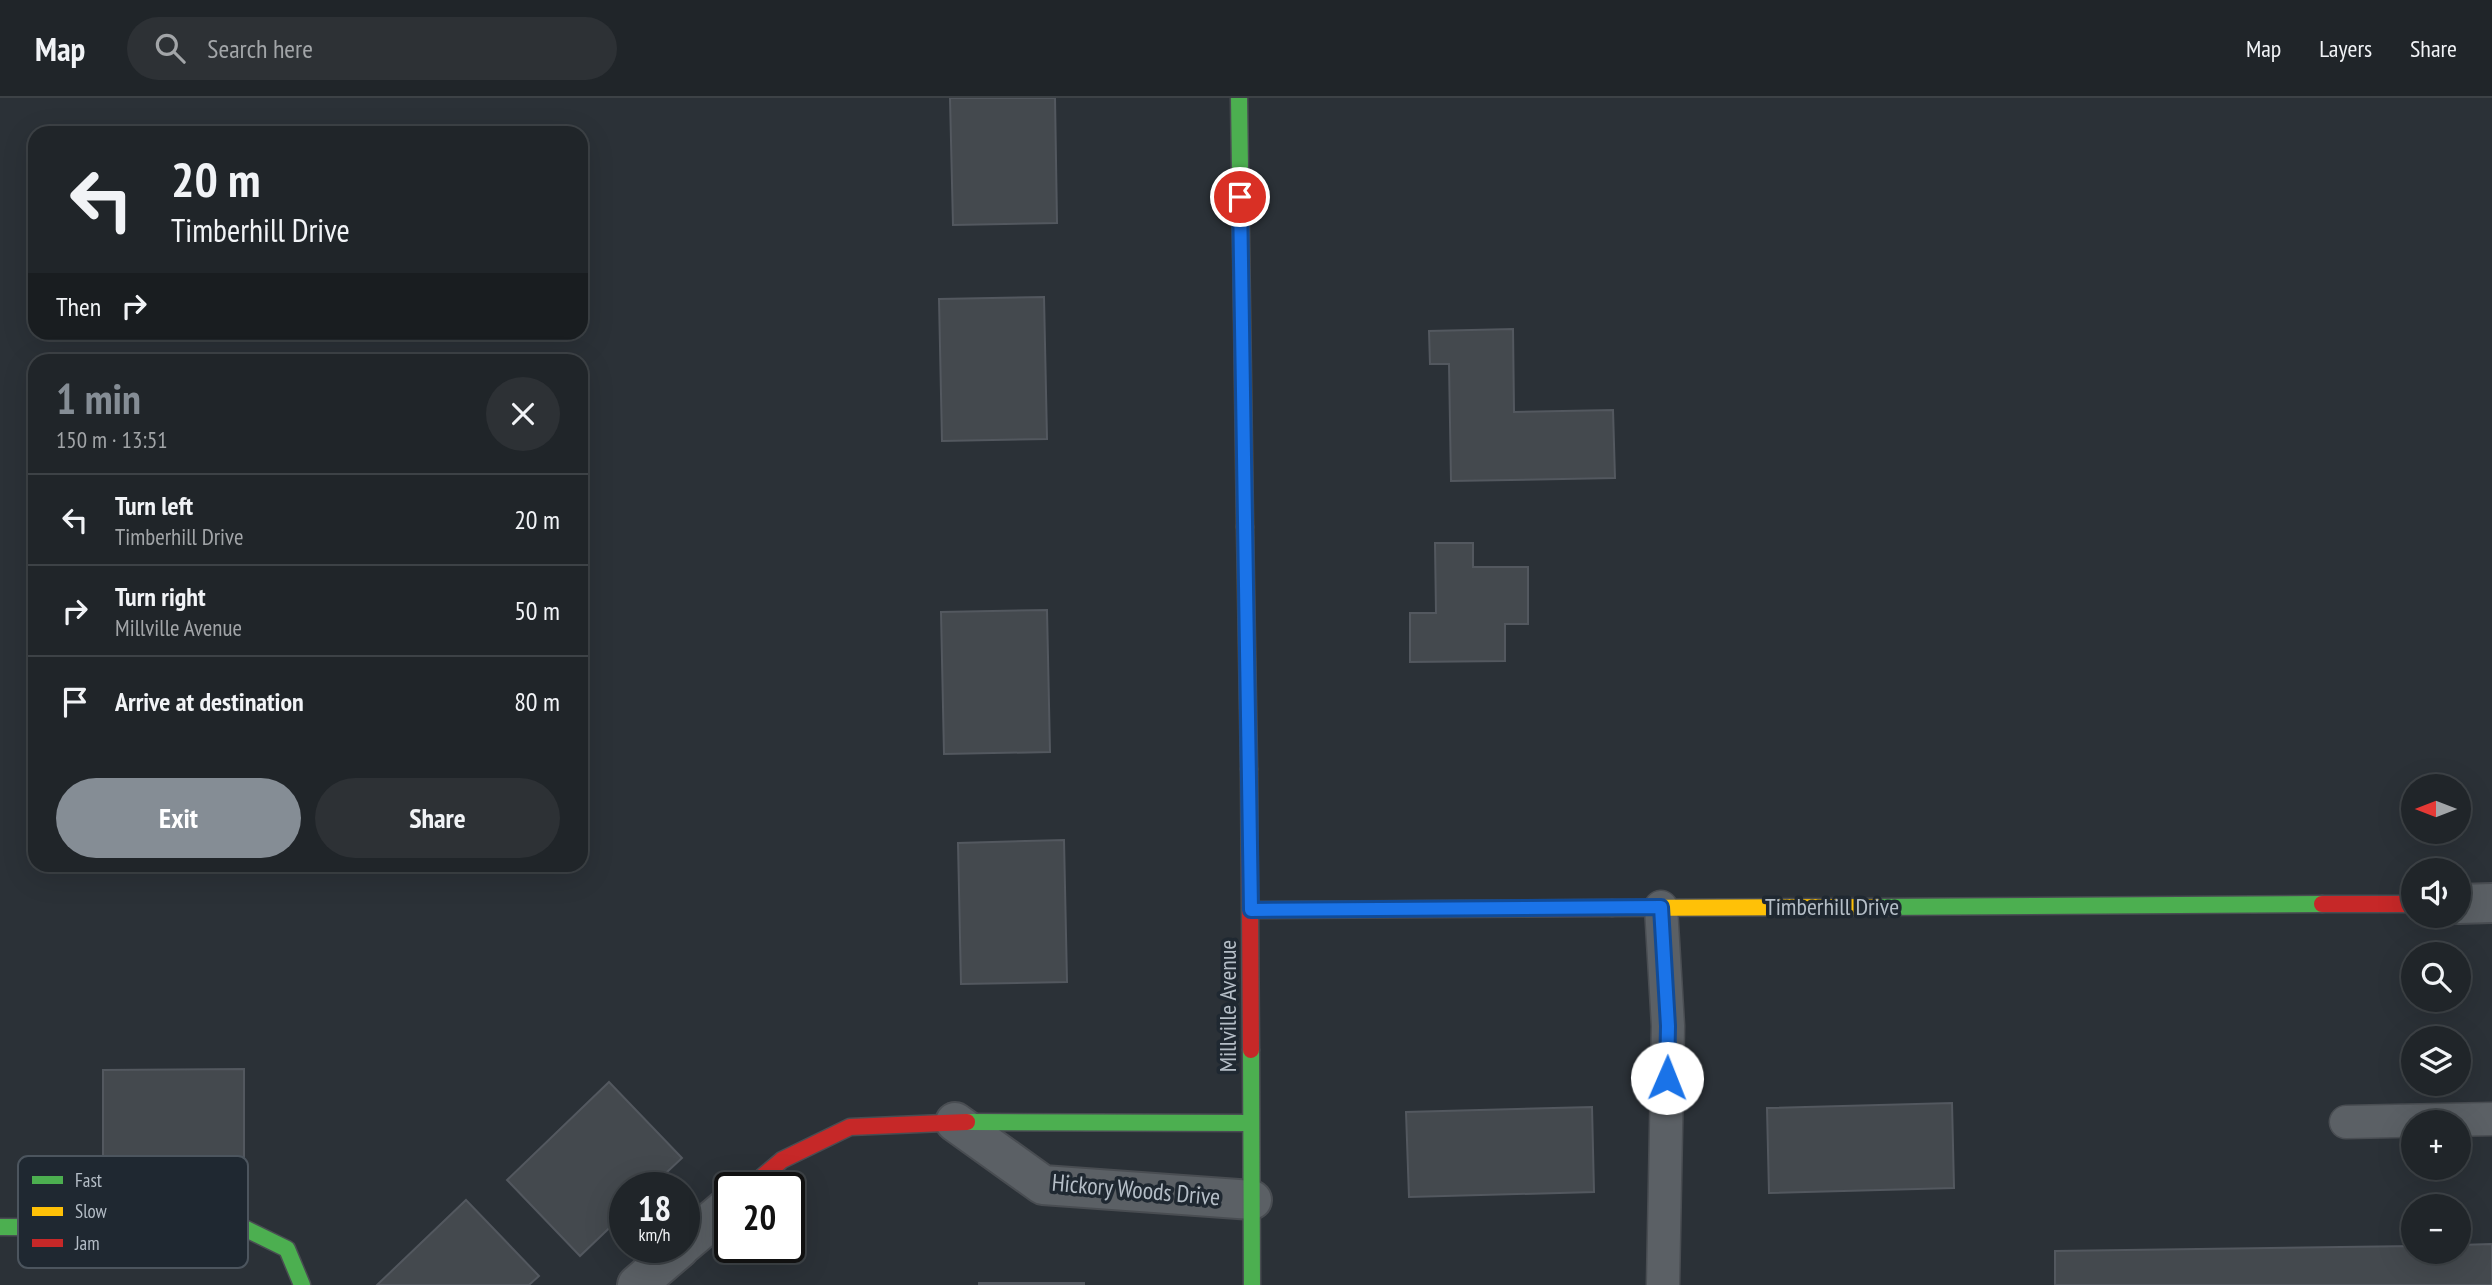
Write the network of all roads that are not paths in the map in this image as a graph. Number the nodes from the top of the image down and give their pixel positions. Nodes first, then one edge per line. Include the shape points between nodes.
1 (1239, 98) edge
2 (2401, 904) edge
3 (2471, 904) edge
4 (2492, 904) edge
5 (1661, 907) junction
6 (1251, 910) junction
7 (2492, 1119) edge
8 (954, 1122) junction
9 (2346, 1122) dead end
10 (1251, 1123) junction
11 (768, 1172) edge
12 (1252, 1200) junction
13 (714, 1219) edge
14 (0, 1227) edge
15 (18, 1227) edge
16 (248, 1230) edge
17 (700, 1230) edge
18 (663, 1263) edge
19 (302, 1285) edge
20 (637, 1285) edge
21 (1252, 1285) edge
22 (1663, 1285) edge

1 - 6 street, Millville Avenue
2 - 5 street, Timberhill Drive
3 - 4 street
5 - 6 street, Timberhill Drive
5 - 22 lane via 1668,1026
6 - 10 street, Millville Avenue
7 - 9 lane
8 - 10 street
8 - 11 street via 850,1127 782,1160
8 - 12 street, Hickory Woods Drive via 1043,1185
10 - 12 street, Millville Avenue
12 - 21 street, Millville Avenue
13 - 17 street
14 - 15 street
16 - 19 street via 287,1249
18 - 20 street

